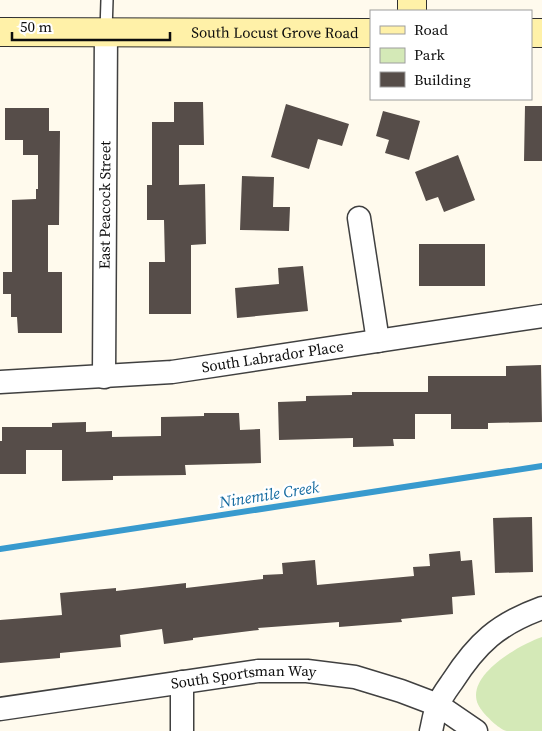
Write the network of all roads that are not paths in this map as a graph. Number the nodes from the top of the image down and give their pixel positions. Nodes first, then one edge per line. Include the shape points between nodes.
1 (107, 0) edge
2 (106, 31) junction
3 (0, 32) edge
4 (370, 32) edge
5 (359, 218) dead end
6 (542, 316) edge
7 (378, 341) junction
8 (104, 377) junction
9 (0, 382) edge
10 (542, 608) edge
11 (182, 682) junction
12 (438, 705) junction
13 (0, 709) edge
14 (182, 731) edge
15 (431, 731) edge
16 (476, 731) edge

1 - 2 lane
2 - 3 main road, South Locust Grove Road
2 - 4 main road, South Locust Grove Road
2 - 8 street, East Peacock Street
5 - 7 street
6 - 7 street, South Labrador Place
7 - 8 street, South Labrador Place via 172,372
8 - 9 street, South Labrador Place
10 - 12 street via 506,624 481,643
11 - 12 street, South Sportsman Way via 258,671 307,671 354,678
11 - 13 street, South Sportsman Way
11 - 14 street
12 - 15 street
12 - 16 street, South Sportsman Way

